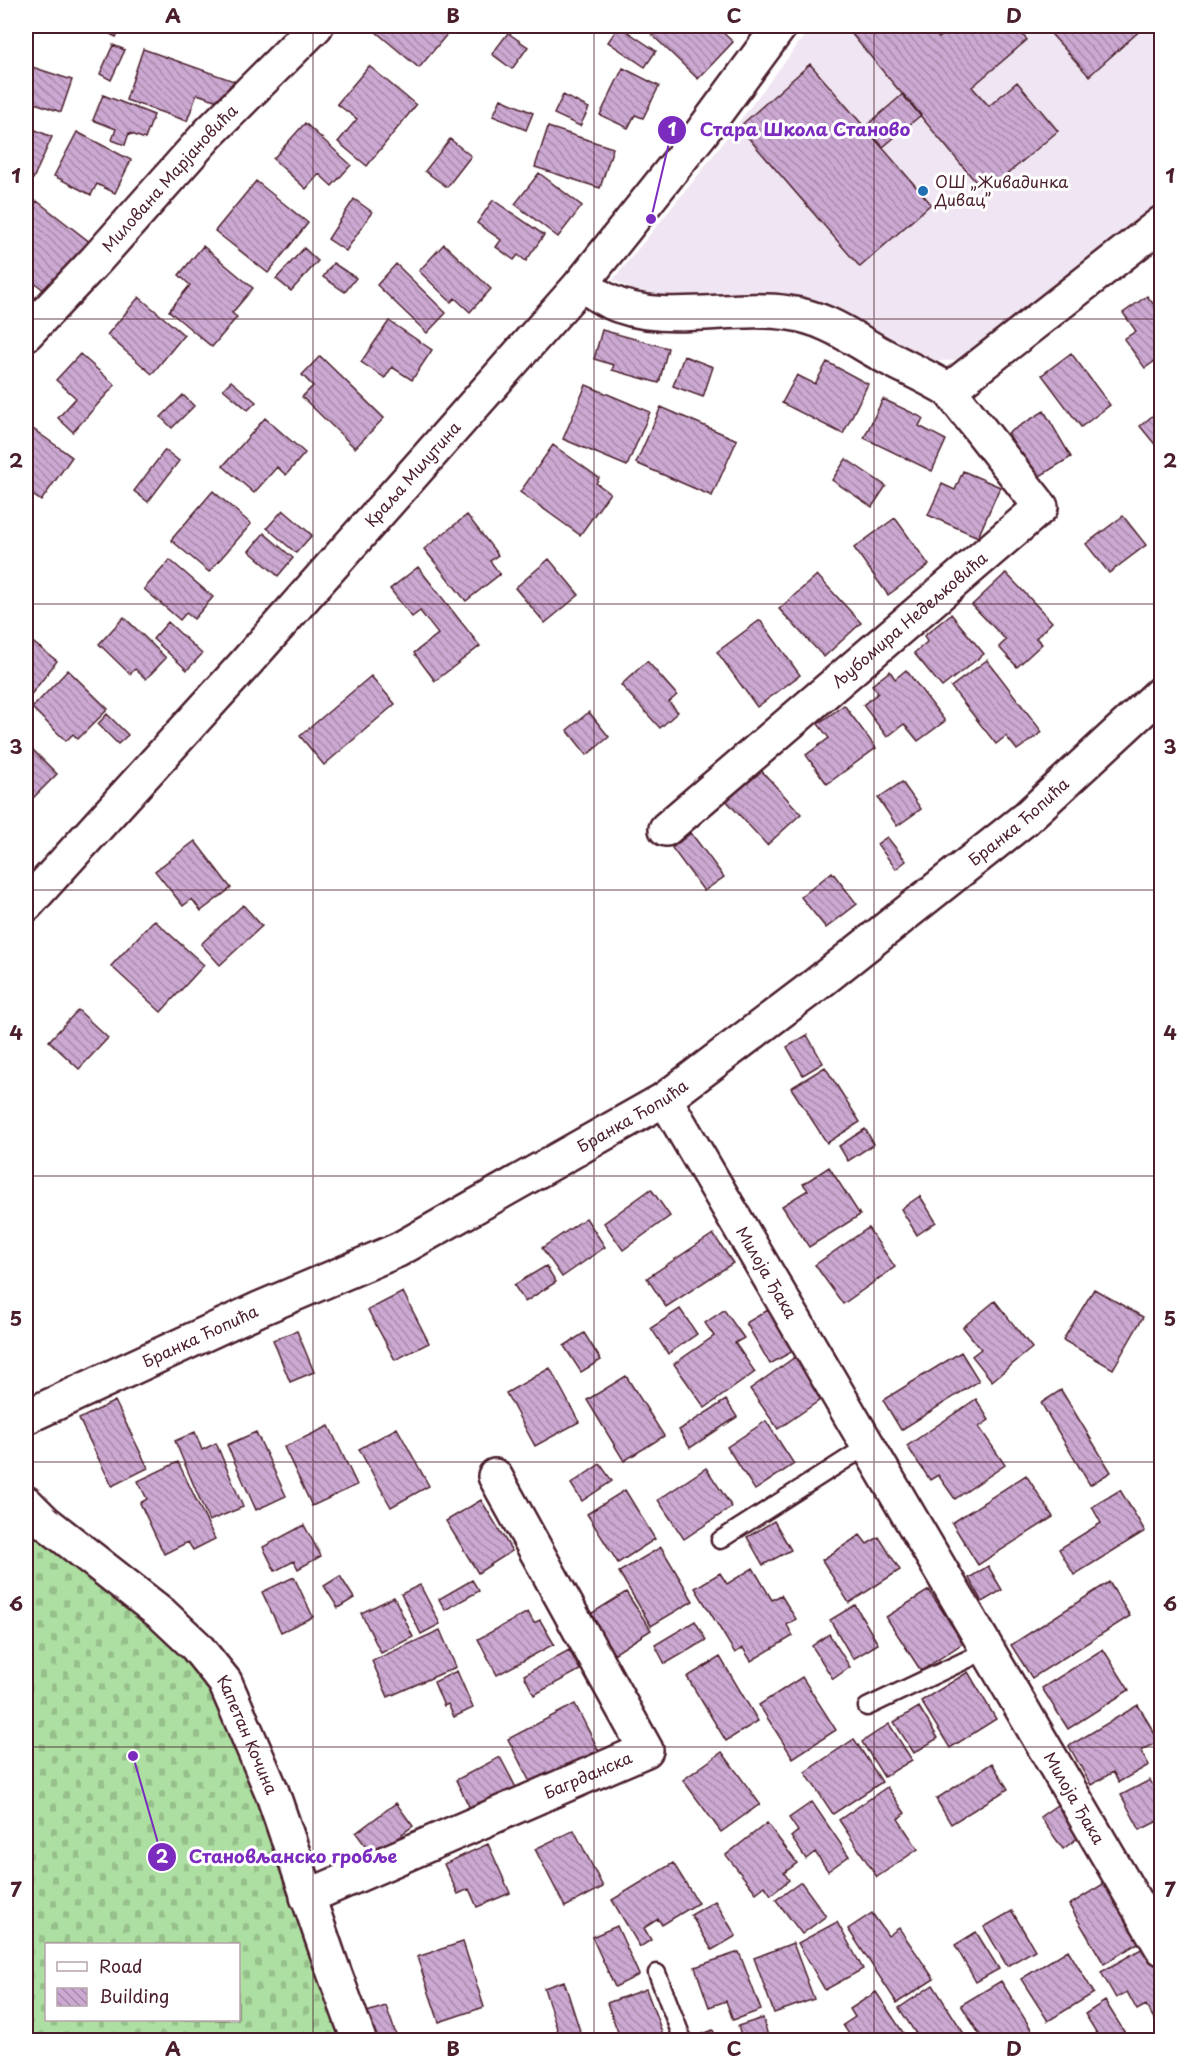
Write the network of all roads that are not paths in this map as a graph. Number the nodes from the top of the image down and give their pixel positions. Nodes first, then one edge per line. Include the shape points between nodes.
1 (316, 26) edge
2 (780, 26) edge
3 (1161, 223) edge
4 (581, 284) junction
5 (26, 334) edge
6 (949, 390) junction
7 (1161, 692) edge
8 (666, 829) dead end
9 (26, 904) edge
10 (665, 1099) junction
11 (26, 1417) edge
12 (867, 1446) junction
13 (495, 1476) dead end
14 (26, 1503) edge
15 (720, 1540) dead end
16 (987, 1650) junction
17 (867, 1707) dead end
18 (307, 1896) junction
19 (1161, 1948) edge
20 (657, 1973) dead end
21 (359, 2040) edge
22 (683, 2040) edge

1 - 5 street, Милована Марјановића via 208,134
2 - 4 street, Краља Милутина via 709,124
3 - 6 street
4 - 6 street, Љубомира Недељковића via 608,301 639,310 677,314 787,312 826,321
4 - 9 street, Краља Милутина via 244,665
6 - 8 street, Љубомира Недељковића via 1041,507
7 - 10 street, Бранка Ћопића via 1025,819
10 - 11 street, Бранка Ћопића via 398,1250 259,1309
10 - 12 street, Милоја Ђака
12 - 15 lane
12 - 16 street, Милоја Ђака
13 - 18 street, Багрданска via 646,1750
14 - 18 street, Капетан Кочина via 162,1614 196,1646 225,1682 272,1792
16 - 17 lane
16 - 19 street, Милоја Ђака
18 - 21 street, Капетан Кочина
20 - 22 lane

